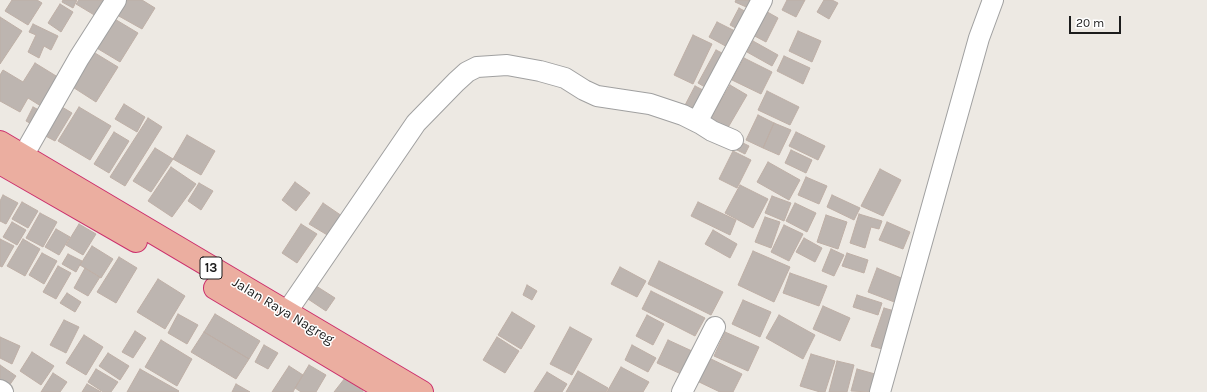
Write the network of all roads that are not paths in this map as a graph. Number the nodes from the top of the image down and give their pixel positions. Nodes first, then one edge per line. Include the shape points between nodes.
1 (116, 0) edge
2 (762, 0) edge
3 (993, 0) edge
4 (697, 122) junction
5 (733, 140) dead end
6 (0, 142) edge
7 (23, 156) junction
8 (0, 163) edge
9 (286, 312) junction
10 (715, 327) dead end
11 (376, 389) edge
12 (0, 390) edge
13 (4, 392) edge
14 (422, 392) edge
15 (682, 392) edge
16 (880, 392) edge

1 - 7 street via 79,58
2 - 4 street
3 - 16 street via 979,38
4 - 5 street
4 - 9 street via 650,104 597,96 565,78 540,71 507,65 477,67 456,82 416,123
6 - 7 highway, Jalan Raya Nagreg / 13
7 - 9 highway, Jalan Raya Nagreg / 13
8 - 11 highway, Jalan Raya Nagreg / 13 via 134,239
9 - 14 highway, Jalan Raya Nagreg / 13
10 - 15 street
12 - 13 street

